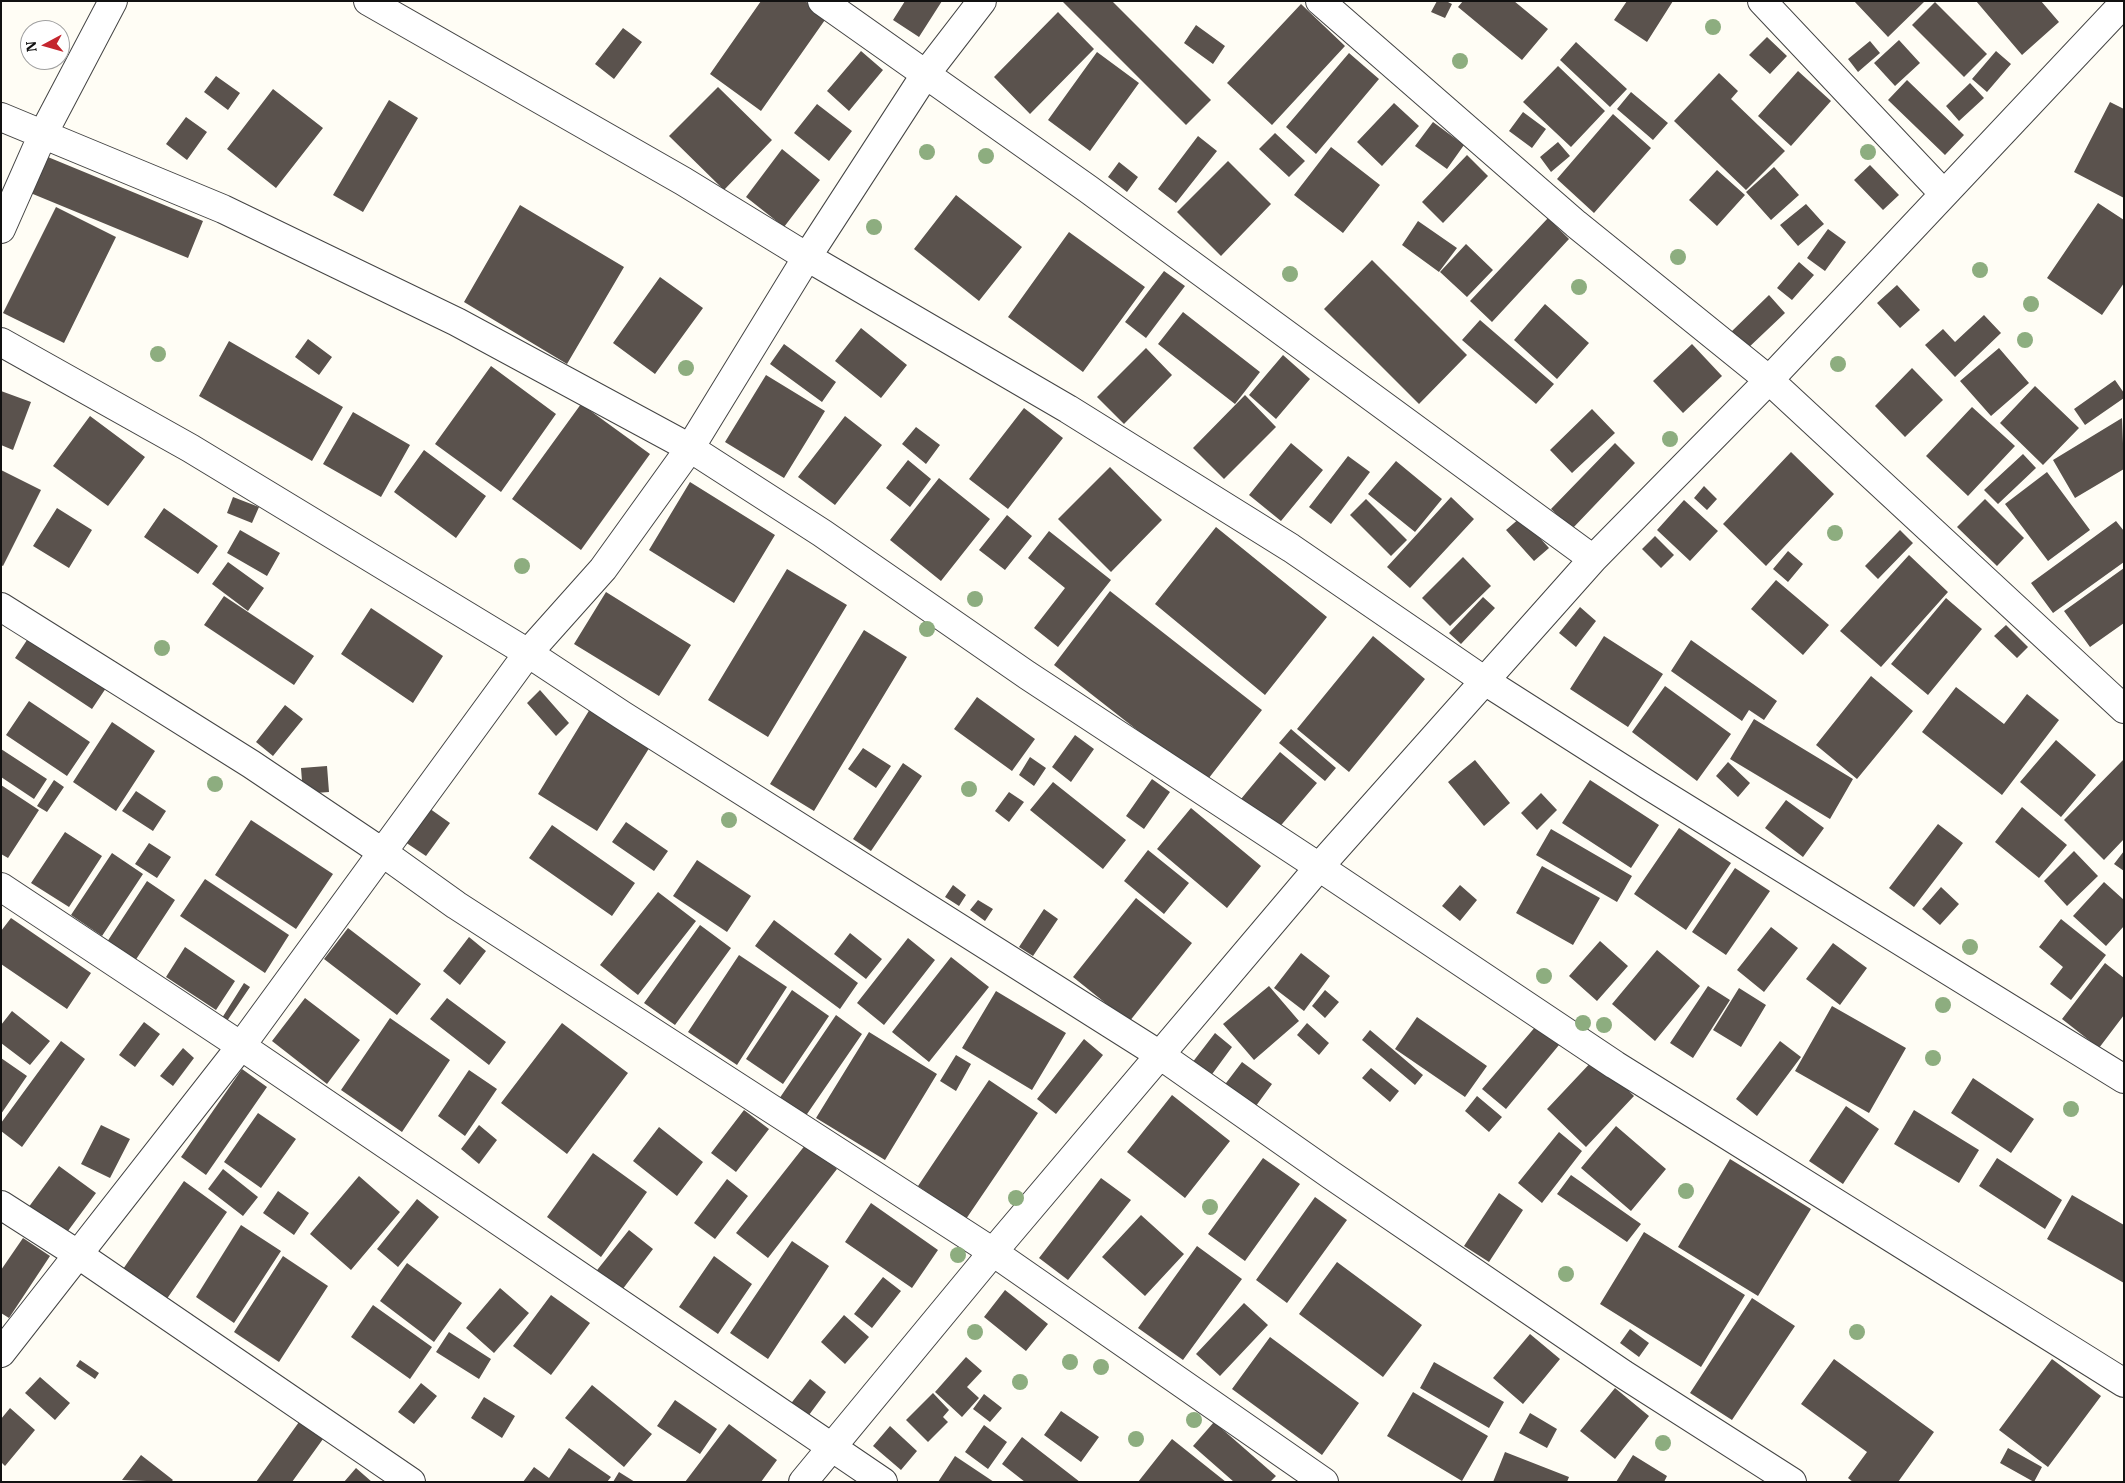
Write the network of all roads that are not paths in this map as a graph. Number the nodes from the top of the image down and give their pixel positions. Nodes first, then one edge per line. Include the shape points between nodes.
1 (113, 1) edge
2 (368, 1) edge
3 (822, 1) edge
4 (982, 1) edge
5 (1320, 1) edge
6 (1762, 1) edge
7 (2122, 3) edge
8 (925, 76) junction
9 (1, 117) edge
10 (43, 134) junction
11 (1944, 194) junction
12 (1, 229) edge
13 (807, 257) junction
14 (1, 342) edge
15 (1769, 380) junction
16 (690, 448) junction
17 (1593, 559) junction
18 (1, 607) edge
19 (528, 653) junction
20 (1485, 681) junction
21 (2124, 709) edge
22 (382, 852) junction
23 (1319, 867) junction
24 (1, 887) edge
25 (241, 1046) junction
26 (1160, 1055) junction
27 (2124, 1079) edge
28 (1, 1205) edge
29 (993, 1252) junction
30 (79, 1255) junction
31 (1, 1354) edge
32 (2124, 1383) edge
33 (833, 1446) junction
34 (411, 1482) edge
35 (803, 1482) edge
36 (883, 1482) edge
37 (1324, 1482) edge
38 (1792, 1482) edge

1 - 10 street
2 - 13 street via 682,181
3 - 8 street
4 - 8 street
5 - 15 street via 1576,224
6 - 11 street
7 - 11 street
8 - 13 street
8 - 17 street via 1088,189
9 - 10 street
10 - 12 street
10 - 16 street via 223,210 457,322
11 - 15 street
13 - 16 street
13 - 20 street via 1109,434 1291,548
14 - 19 street via 190,448
15 - 17 street
15 - 21 street
16 - 19 street via 603,569
16 - 23 street
17 - 20 street
18 - 22 street via 251,764
19 - 22 street
19 - 26 street
20 - 23 street
20 - 27 street
22 - 25 street
22 - 29 street via 456,905
23 - 26 street
23 - 32 street via 1615,1065
24 - 25 street
25 - 30 street
25 - 33 street
26 - 29 street
26 - 38 street via 1623,1374
28 - 30 street
29 - 33 street
29 - 37 street
30 - 31 street
30 - 34 street
33 - 35 street
33 - 36 street

